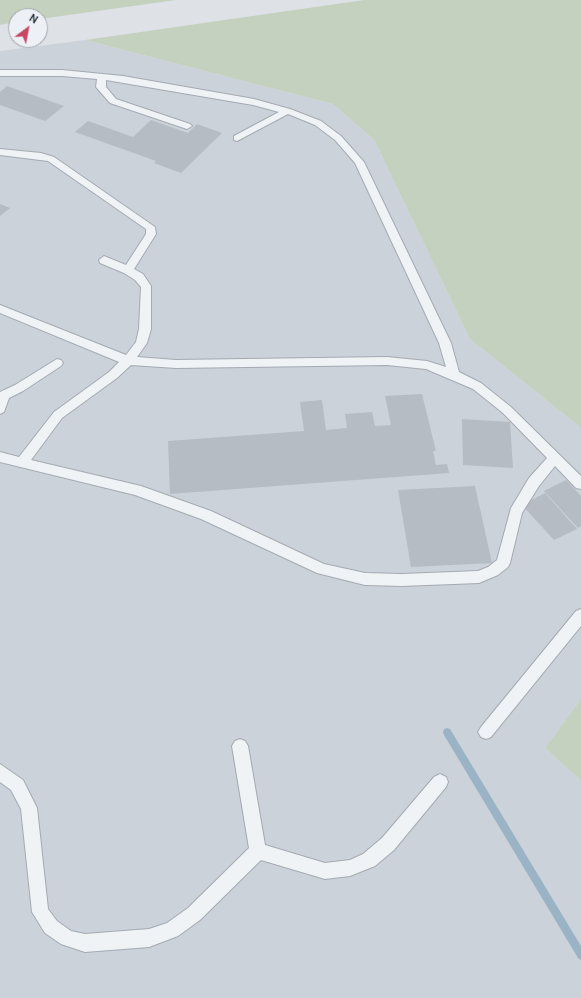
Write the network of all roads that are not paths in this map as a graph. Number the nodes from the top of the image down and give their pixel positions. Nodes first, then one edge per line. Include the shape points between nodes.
1 (0, 73) edge
2 (102, 76) junction
3 (287, 111) junction
4 (187, 126) dead end
5 (237, 138) dead end
6 (0, 152) edge
7 (104, 260) dead end
8 (128, 270) junction
9 (0, 309) edge
10 (128, 361) junction
11 (57, 363) dead end
12 (454, 374) junction
13 (2, 393) edge
14 (0, 409) edge
15 (0, 457) edge
16 (555, 457) junction
17 (22, 462) junction
18 (581, 484) edge
19 (581, 615) edge
20 (486, 732) dead end
21 (240, 746) dead end
22 (0, 772) edge
23 (440, 782) dead end
24 (258, 852) junction

1 - 2 lane via 46,72
2 - 3 lane via 254,102
2 - 4 lane via 101,87 113,101
3 - 5 lane
3 - 12 lane via 318,122 338,138 359,162 445,343
6 - 8 lane via 51,159 149,226 151,234
7 - 8 lane
8 - 10 lane via 139,277 146,286 145,329 141,343
9 - 10 lane
10 - 12 lane via 176,364 387,361 427,365
10 - 17 lane via 58,415
11 - 13 lane via 19,388
12 - 16 lane via 477,386 507,410
13 - 14 lane
15 - 17 lane
16 - 17 lane via 534,482 516,512 503,563 479,577 402,580 365,579 322,569 206,515 136,490
16 - 18 lane
19 - 20 lane
21 - 24 lane
22 - 24 lane via 17,785 29,808 40,912 51,927 67,938 85,943 149,938 172,930 194,914
23 - 24 lane via 388,844 369,860 350,868 325,871

